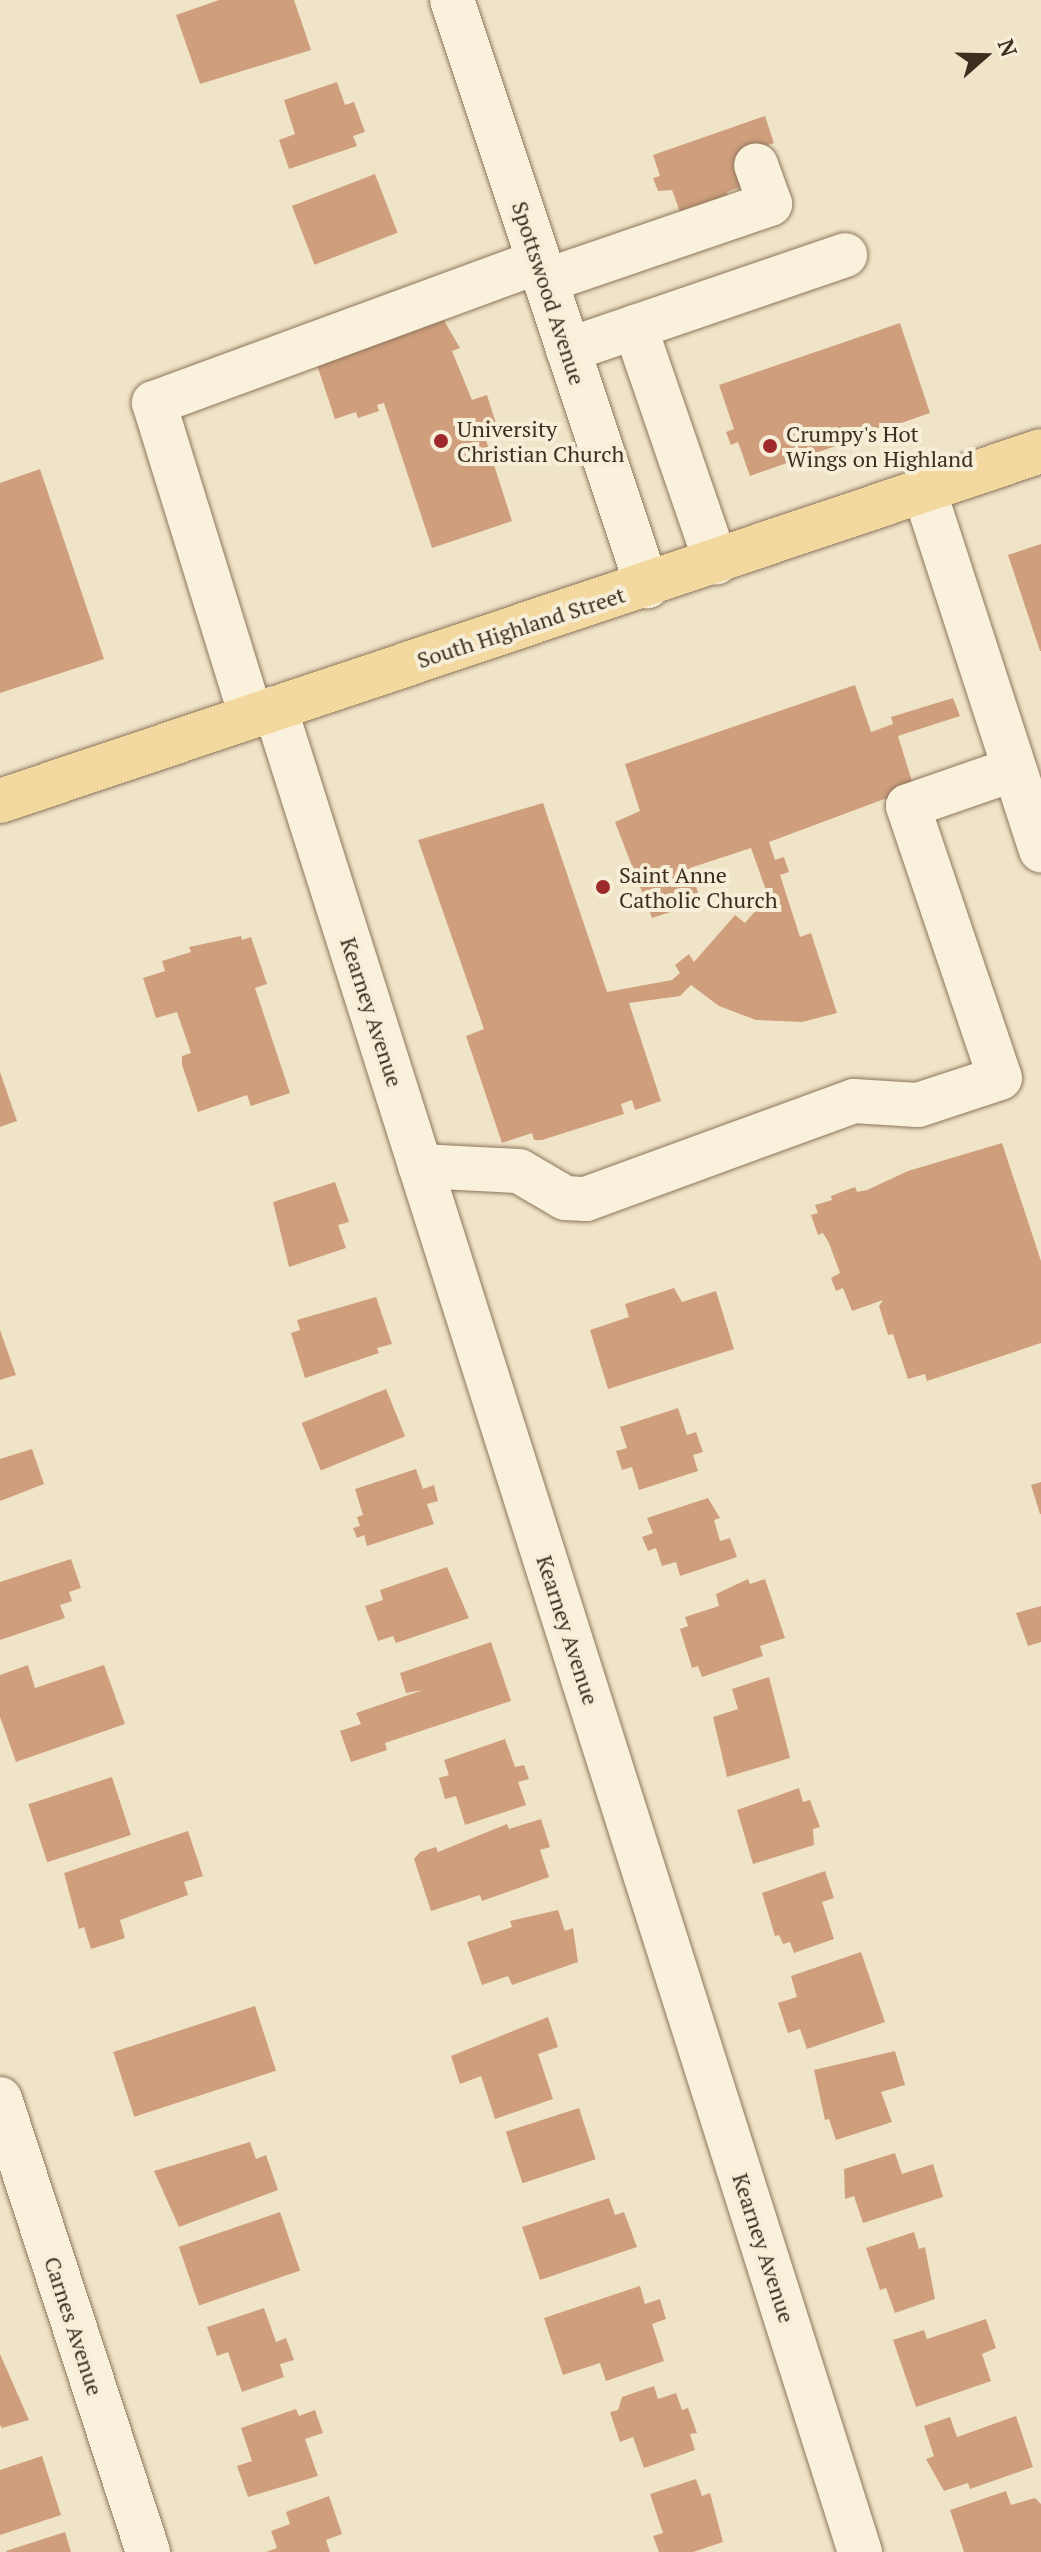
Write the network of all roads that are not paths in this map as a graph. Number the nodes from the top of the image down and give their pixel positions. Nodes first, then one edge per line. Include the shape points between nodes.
1 (452, 0) edge
2 (756, 165) dead end
3 (845, 255) dead end
4 (542, 271) junction
5 (635, 327) junction
6 (568, 350) junction
7 (1041, 451) edge
8 (924, 490) junction
9 (716, 562) junction
10 (647, 586) junction
11 (263, 712) junction
12 (1014, 769) junction
13 (0, 801) edge
14 (1038, 828) edge
15 (420, 1166) junction
16 (0, 2099) edge
17 (148, 2552) edge
18 (860, 2552) edge

1 - 4 street, Spottswood Avenue
2 - 4 street via 770,204
3 - 5 street
4 - 6 street, Spottswood Avenue
4 - 11 street, Kearney Avenue via 154,403
5 - 6 street
5 - 9 street
6 - 10 street, Spottswood Avenue
7 - 8 main road, South Highland Street
8 - 9 main road, South Highland Street
8 - 12 street
9 - 10 main road, South Highland Street
10 - 11 main road, South Highland Street
11 - 13 main road, South Highland Street
11 - 15 street, Kearney Avenue
12 - 14 street
12 - 15 street via 908,806 1000,1078 918,1105 854,1101 586,1199 565,1198 519,1171
15 - 18 street, Kearney Avenue
16 - 17 street, Carnes Avenue

